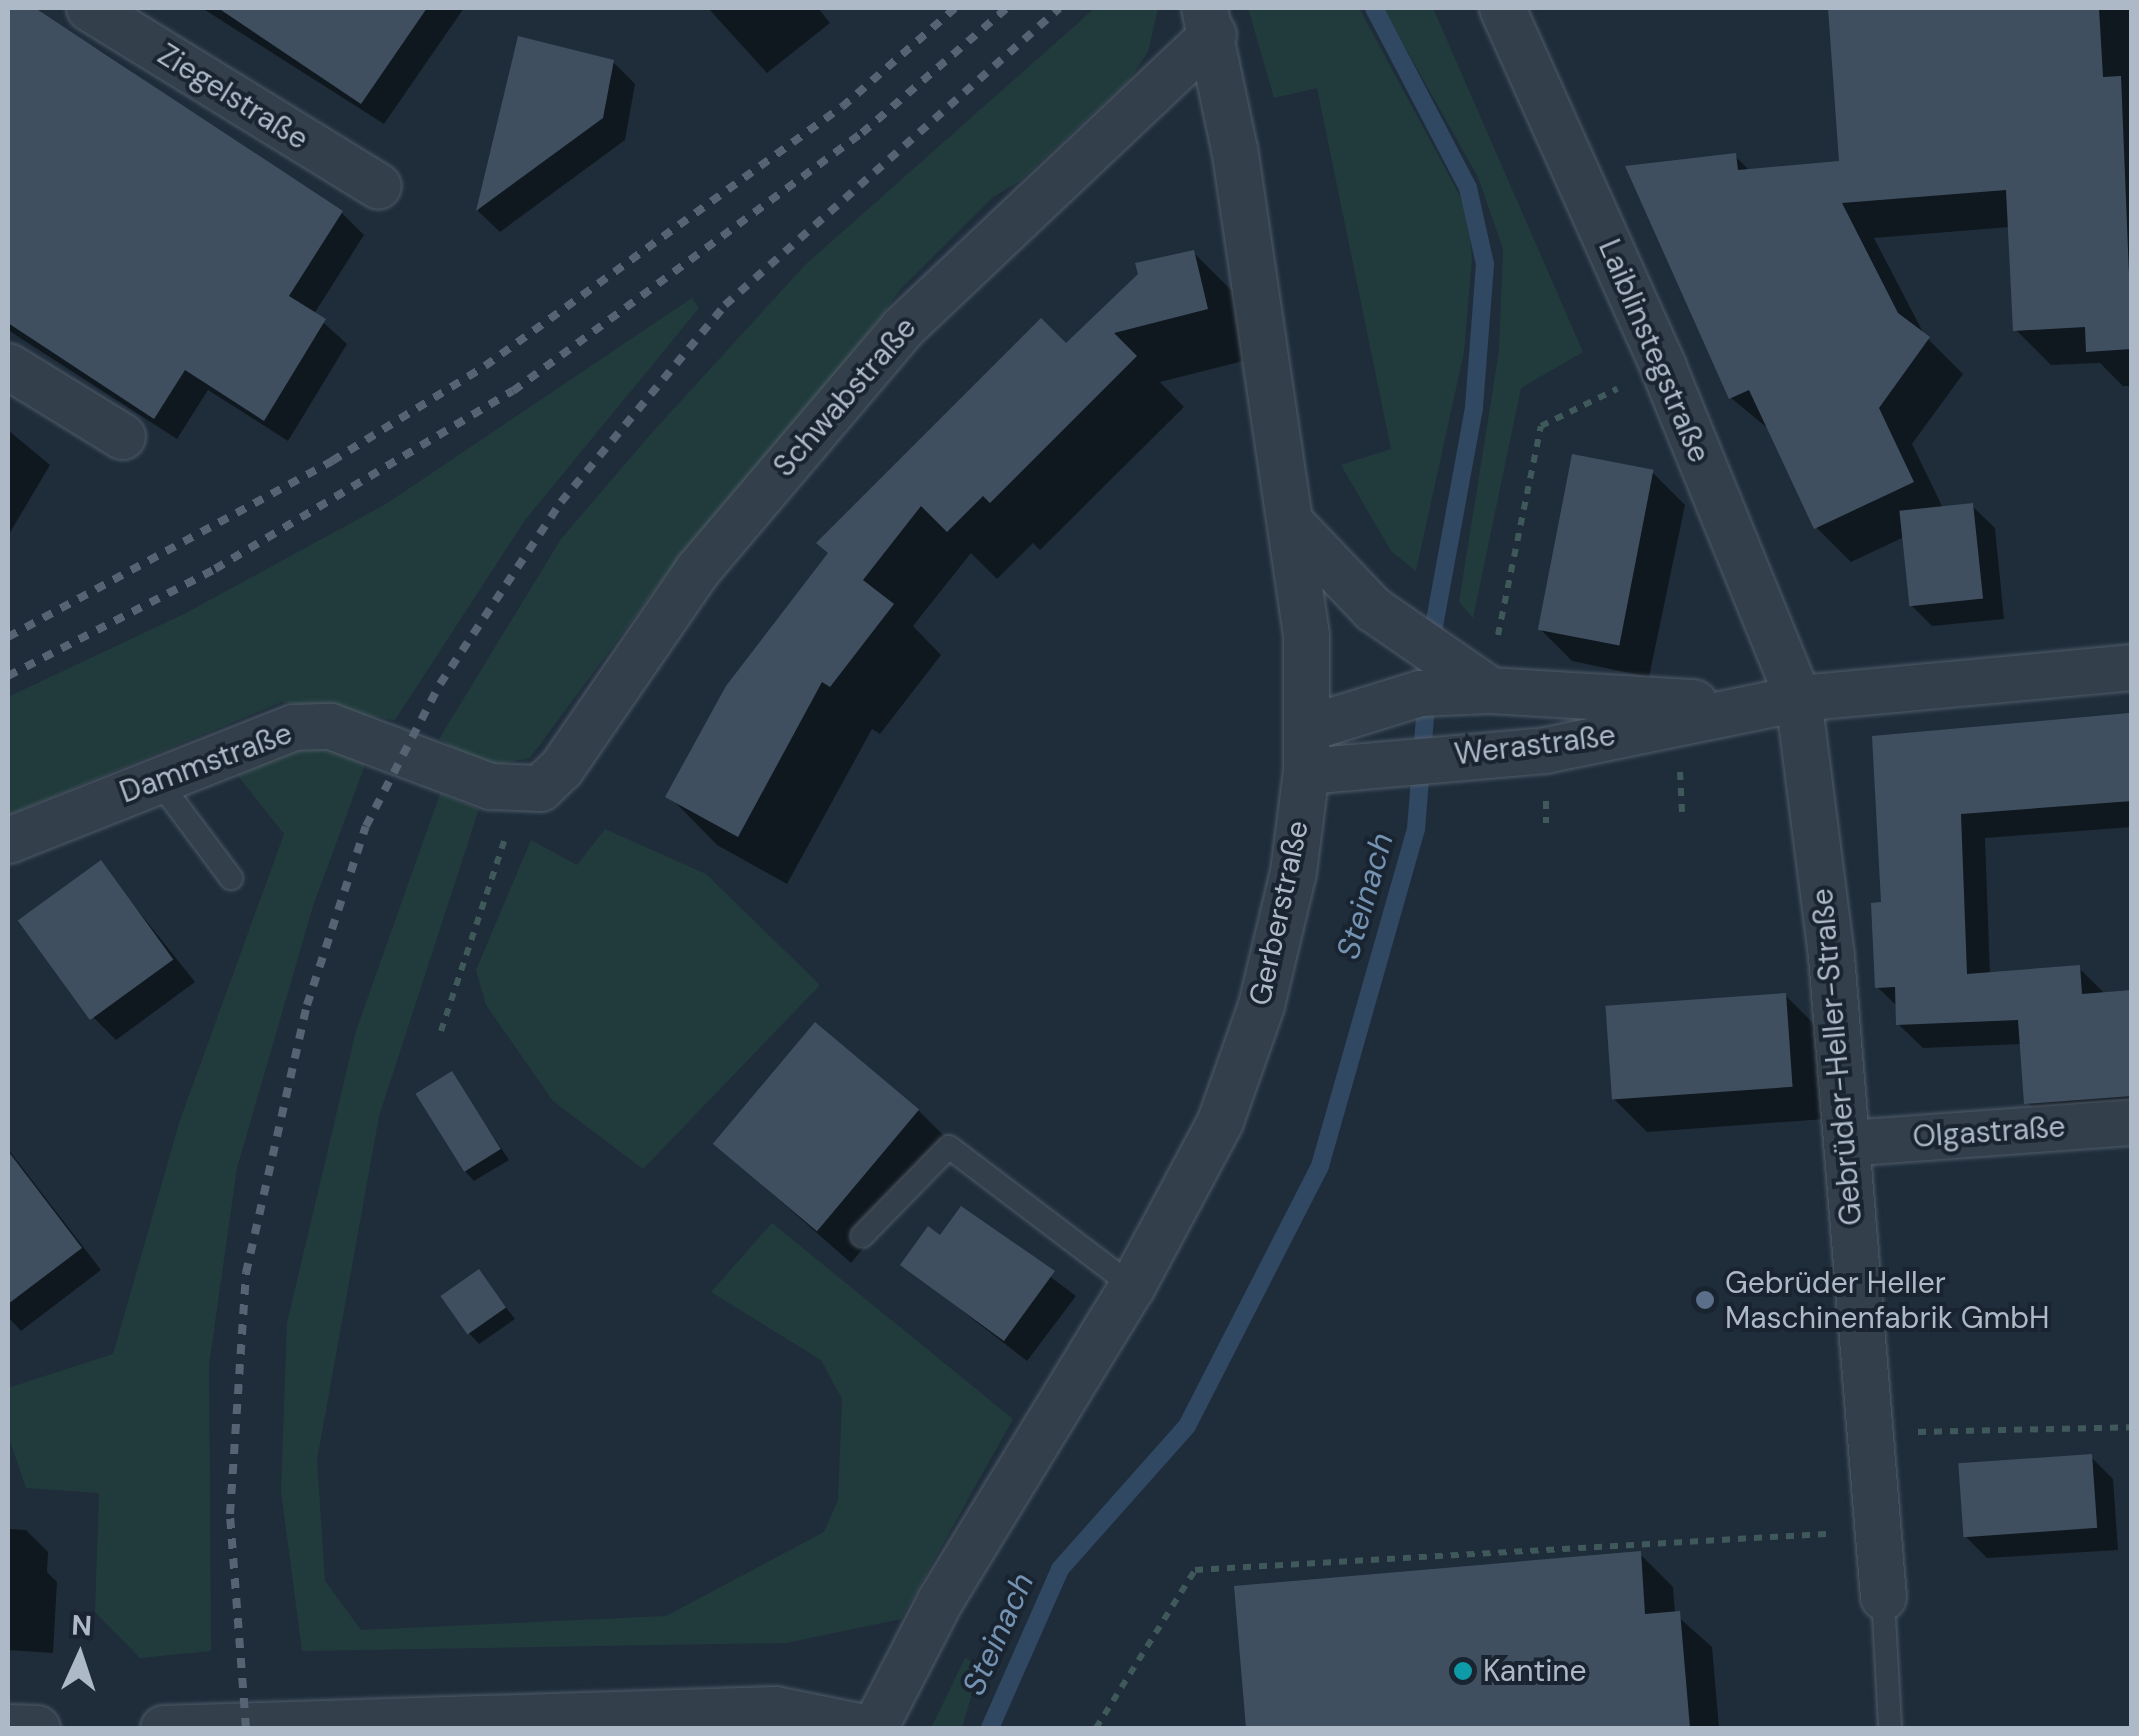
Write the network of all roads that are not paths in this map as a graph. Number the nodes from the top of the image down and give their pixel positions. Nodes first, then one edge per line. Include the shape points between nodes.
1 (89, 8) edge
2 (1502, 8) edge
3 (1208, 21) edge
4 (378, 186) dead end
5 (8, 366) edge
6 (122, 436) dead end
7 (1291, 523) junction
8 (2132, 668) edge
9 (1490, 690) junction
10 (1779, 701) junction
11 (1307, 749) junction
12 (157, 779) junction
13 (520, 792) joint
14 (8, 840) edge
15 (230, 878) dead end
16 (2132, 1122) edge
17 (1846, 1143) junction
18 (862, 1236) dead end
19 (1132, 1286) junction
20 (1883, 1597) joint
21 (8, 1727) edge
22 (37, 1728) edge
23 (164, 1728) edge
24 (871, 1728) edge
25 (1890, 1728) edge

1 - 4 street, Ziegelstraße
2 - 10 street, Laiblinstegstraße via 1662,367
3 - 7 street, Gerberstraße
3 - 13 street, Schwabstraße via 902,328 697,570 561,768 540,788
5 - 6 street
7 - 9 street, Werastraße via 1373,609
7 - 11 street, Gerberstraße via 1306,635
8 - 10 street, Werastraße
9 - 10 street, Werastraße via 1592,701
9 - 11 street, Werastraße via 1377,702
10 - 11 street, Werastraße via 1677,726 1488,755 1373,761
10 - 17 street, Gebrüder-Heller-Straße
11 - 19 street, Gerberstraße via 1293,872 1261,1005 1220,1120
12 - 13 street, Dammstraße via 293,727 330,726
12 - 14 street, Dammstraße
12 - 15 lane
16 - 17 street, Olgastraße
17 - 20 street, Gebrüder-Heller-Straße
18 - 19 lane via 949,1147
19 - 24 street, Gerberstraße via 940,1600
20 - 25 lane
21 - 22 street
23 - 24 street via 775,1709

